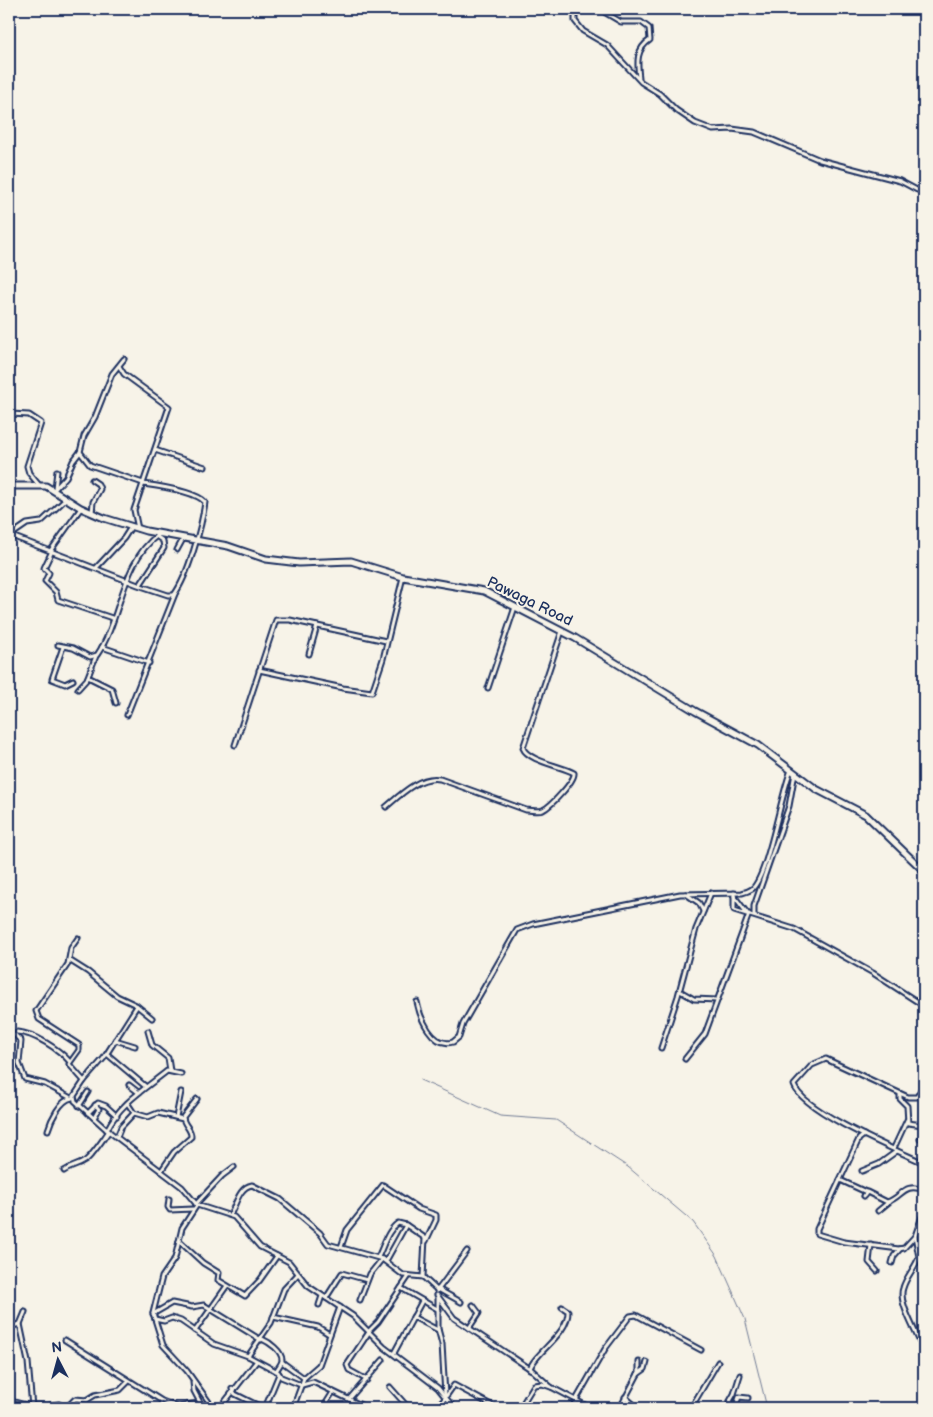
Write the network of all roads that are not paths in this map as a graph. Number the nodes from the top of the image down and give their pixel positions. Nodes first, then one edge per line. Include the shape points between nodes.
1 (575, 9) edge
2 (599, 9) edge
3 (639, 79) junction
4 (924, 184) edge
5 (124, 359) dead end
6 (120, 366) junction
7 (9, 412) edge
8 (9, 419) edge
9 (155, 450) junction
10 (80, 452) junction
11 (205, 467) dead end
12 (57, 471) dead end
13 (92, 480) dead end
14 (39, 484) junction
15 (143, 484) junction
16 (9, 486) edge
17 (55, 489) junction
18 (67, 498) junction
19 (81, 508) junction
20 (92, 514) junction
21 (131, 527) junction
22 (138, 529) junction
23 (9, 535) edge
24 (158, 535) junction
25 (183, 539) junction
26 (195, 541) junction
27 (52, 550) junction
28 (177, 550) dead end
29 (96, 568) junction
30 (403, 577) junction
31 (126, 580) junction
32 (140, 585) junction
33 (175, 594) junction
34 (515, 607) junction
35 (112, 618) junction
36 (317, 626) junction
37 (562, 631) junction
38 (386, 641) junction
39 (58, 645) dead end
40 (63, 647) junction
41 (102, 647) junction
42 (309, 654) dead end
43 (96, 656) junction
44 (150, 663) junction
45 (260, 670) junction
46 (88, 677) junction
47 (73, 680) dead end
48 (488, 688) dead end
49 (78, 689) dead end
50 (116, 703) dead end
51 (127, 715) dead end
52 (235, 745) dead end
53 (793, 771) junction
54 (386, 807) dead end
55 (924, 871) edge
56 (686, 893) junction
57 (711, 893) junction
58 (734, 894) junction
59 (703, 911) junction
60 (748, 914) junction
61 (754, 915) junction
62 (78, 938) dead end
63 (69, 960) junction
64 (679, 991) junction
65 (717, 1000) junction
66 (417, 1002) dead end
67 (137, 1006) junction
68 (924, 1006) edge
69 (152, 1018) dead end
70 (148, 1031) dead end
71 (115, 1040) junction
72 (135, 1046) dead end
73 (661, 1048) dead end
74 (107, 1054) junction
75 (685, 1059) dead end
76 (70, 1062) junction
77 (170, 1071) junction
78 (181, 1074) dead end
79 (84, 1081) junction
80 (924, 1084) edge
81 (129, 1085) dead end
82 (145, 1086) junction
83 (88, 1092) dead end
84 (138, 1092) junction
85 (181, 1092) dead end
86 (900, 1094) junction
87 (72, 1098) junction
88 (197, 1099) dead end
89 (128, 1104) junction
90 (95, 1105) junction
91 (79, 1106) junction
92 (134, 1113) junction
93 (88, 1114) junction
94 (117, 1116) junction
95 (176, 1117) junction
96 (94, 1118) junction
97 (183, 1119) junction
98 (907, 1120) junction
99 (923, 1125) dead end
100 (48, 1130) dead end
101 (108, 1131) junction
102 (864, 1135) junction
103 (117, 1137) junction
104 (896, 1150) junction
105 (924, 1163) edge
106 (234, 1168) dead end
107 (862, 1170) dead end
108 (64, 1171) dead end
109 (161, 1171) junction
110 (840, 1180) junction
111 (924, 1190) edge
112 (867, 1192) junction
113 (864, 1196) dead end
114 (169, 1199) dead end
115 (890, 1202) junction
116 (197, 1204) junction
117 (193, 1209) junction
118 (878, 1211) dead end
119 (924, 1211) edge
120 (230, 1215) junction
121 (406, 1225) junction
122 (915, 1236) junction
123 (426, 1240) junction
124 (179, 1241) junction
125 (871, 1246) junction
126 (341, 1247) junction
127 (901, 1249) junction
128 (467, 1251) dead end
129 (277, 1256) junction
130 (382, 1259) junction
131 (892, 1263) dead end
132 (878, 1270) dead end
133 (298, 1274) junction
134 (410, 1275) junction
135 (423, 1277) junction
136 (368, 1280) junction
137 (226, 1287) junction
138 (401, 1288) junction
139 (437, 1290) junction
140 (322, 1296) junction
141 (437, 1296) junction
142 (326, 1298) junction
143 (360, 1300) dead end
144 (422, 1301) junction
145 (461, 1302) dead end
146 (319, 1305) dead end
147 (473, 1305) dead end
148 (340, 1307) junction
149 (562, 1307) dead end
150 (212, 1309) junction
151 (439, 1310) junction
152 (25, 1312) dead end
153 (154, 1316) junction
154 (274, 1317) junction
155 (413, 1317) junction
156 (20, 1324) junction
157 (9, 1327) edge
158 (469, 1328) junction
159 (438, 1330) junction
160 (195, 1331) junction
161 (369, 1332) junction
162 (329, 1334) junction
163 (262, 1339) junction
164 (66, 1340) dead end
165 (701, 1350) dead end
166 (394, 1353) junction
167 (924, 1353) edge
168 (248, 1356) junction
169 (383, 1360) dead end
170 (256, 1361) junction
171 (282, 1362) junction
172 (639, 1362) dead end
173 (648, 1362) dead end
174 (718, 1362) dead end
175 (530, 1369) junction
176 (278, 1372) junction
177 (638, 1374) junction
178 (740, 1376) dead end
179 (304, 1378) junction
180 (367, 1380) junction
181 (129, 1381) junction
182 (193, 1381) junction
183 (301, 1386) junction
184 (390, 1386) dead end
185 (552, 1387) junction
186 (232, 1389) junction
187 (333, 1392) junction
188 (445, 1396) junction
189 (625, 1397) junction
190 (748, 1398) dead end
191 (350, 1399) junction
192 (9, 1400) edge
193 (576, 1400) junction
194 (440, 1403) junction
195 (202, 1404) junction
196 (30, 1407) edge
197 (65, 1408) edge
198 (203, 1408) edge
199 (209, 1408) edge
200 (220, 1408) edge
201 (264, 1408) edge
202 (293, 1408) edge
203 (323, 1408) edge
204 (367, 1408) edge
205 (438, 1408) edge
206 (454, 1408) edge
207 (497, 1408) edge
208 (520, 1408) edge
209 (573, 1408) edge
210 (591, 1408) edge
211 (620, 1408) edge
212 (638, 1408) edge
213 (691, 1408) edge
214 (726, 1408) edge
215 (735, 1408) edge

1 - 3 street via 576,24 607,45
2 - 3 street via 621,22 641,22 649,28 650,40 639,51
3 - 4 street via 685,118 709,130 754,132 828,163 900,181 917,190
5 - 6 street
6 - 9 street via 124,374 169,407
6 - 10 street via 109,381
7 - 8 street
7 - 14 street via 29,415 41,424 27,466
9 - 11 street
9 - 15 street
10 - 15 street via 93,466
10 - 17 street
12 - 17 street
13 - 20 street via 100,489 93,502
14 - 16 main road, Pawaga Road
14 - 17 main road, Pawaga Road
15 - 22 street via 134,514
15 - 26 street via 168,488 204,501 204,517
17 - 18 main road, Pawaga Road
18 - 19 main road, Pawaga Road
18 - 23 street via 41,522 27,524
19 - 20 main road, Pawaga Road
19 - 27 street
20 - 21 main road, Pawaga Road
21 - 22 main road, Pawaga Road
21 - 29 street
22 - 24 main road, Pawaga Road
23 - 27 street
24 - 25 main road, Pawaga Road
24 - 31 street via 137,560
24 - 32 street via 164,548
25 - 26 main road, Pawaga Road
25 - 28 street
26 - 30 main road, Pawaga Road via 266,559 351,561
26 - 33 street
27 - 29 street
27 - 35 street via 44,568 49,573 44,581 56,592 57,599
29 - 31 street
30 - 34 main road, Pawaga Road via 478,589
30 - 38 street
31 - 32 street
31 - 35 street
32 - 33 street via 168,595
33 - 44 street
34 - 37 main road, Pawaga Road
34 - 48 street
35 - 41 street
36 - 38 street
36 - 42 street
36 - 45 street via 276,620
37 - 53 main road, Pawaga Road via 694,711 758,745
37 - 54 street via 523,748 533,757 574,773 561,794 544,809 533,811 432,778 412,787
38 - 45 street via 374,689 370,692
39 - 40 street
40 - 43 street via 73,648 90,657
40 - 47 street via 52,679 63,684
41 - 43 street
41 - 44 street
43 - 46 street
44 - 51 street
45 - 52 street
46 - 49 street
46 - 50 street via 112,689
53 - 55 main road, Pawaga Road via 816,789 866,815
53 - 58 street via 758,882 750,890
53 - 61 street via 796,778 789,806 754,906
56 - 57 street
56 - 59 street via 699,903
56 - 66 street via 539,922 517,930 453,1042 444,1042 429,1030
57 - 58 street
57 - 59 street
58 - 60 street
58 - 60 street via 734,910
59 - 64 street
60 - 61 street
60 - 65 street
61 - 68 street via 814,939
62 - 63 street via 71,948
63 - 67 street via 117,996
63 - 76 street via 36,1014 78,1046 79,1050
64 - 65 street via 694,999
64 - 73 street
65 - 75 street via 704,1034
67 - 69 street
67 - 71 street
70 - 77 street via 152,1045 168,1058
71 - 72 street
71 - 74 street
74 - 79 street
74 - 82 street
76 - 79 street via 71,1068
76 - 87 street via 54,1048 27,1034 16,1034 21,1041 20,1066 25,1079 45,1084
77 - 78 street
77 - 82 street
79 - 87 street
80 - 86 street via 915,1098
81 - 84 street
82 - 84 street
83 - 91 street
84 - 89 street
85 - 95 street
86 - 98 street via 900,1099 907,1106
86 - 102 street via 826,1059 818,1060 795,1082 796,1089 816,1107
87 - 91 street
87 - 100 street via 64,1102
88 - 97 street
89 - 92 street
89 - 94 street
90 - 93 street
90 - 94 street via 103,1104
90 - 96 street via 99,1109
91 - 93 street
92 - 95 street via 148,1117 158,1113
92 - 103 street via 118,1131
93 - 96 street
94 - 101 street
95 - 97 street
96 - 101 street
97 - 109 street via 191,1137 174,1152
98 - 99 street via 909,1124
98 - 104 street
101 - 103 street
101 - 108 street via 87,1159
102 - 104 street
102 - 110 street via 859,1139
103 - 109 street
104 - 105 street
104 - 107 street via 879,1164
106 - 116 street via 222,1176
109 - 116 street
110 - 112 street
110 - 125 street via 817,1229 818,1234 826,1239
111 - 115 street via 907,1188
112 - 113 street
112 - 115 street
114 - 117 street via 170,1210
115 - 118 street
116 - 117 street
116 - 120 street
117 - 124 street via 183,1225
119 - 122 street
120 - 126 street via 240,1193 252,1185 280,1199 320,1233 328,1244
120 - 129 street via 260,1247
121 - 123 street
121 - 130 street
121 - 130 street via 398,1223 386,1237
122 - 127 street
122 - 167 street via 919,1257 905,1281 901,1300
123 - 126 street via 436,1215 419,1209 383,1185 347,1230
123 - 135 street
124 - 137 street via 218,1272 218,1280
124 - 153 street via 175,1258 160,1282 154,1300
125 - 127 street
125 - 132 street via 869,1262
126 - 130 street
127 - 131 street
128 - 139 street
129 - 133 street via 289,1262
129 - 137 street via 246,1296
130 - 134 street via 399,1273
130 - 136 street
133 - 140 street
133 - 154 street via 284,1289
134 - 135 street
134 - 138 street
135 - 139 street
136 - 142 street via 342,1273
136 - 143 street
137 - 150 street
138 - 144 street
138 - 161 street
139 - 141 street
139 - 145 street
140 - 142 street
140 - 146 street
141 - 151 street
141 - 158 street via 452,1317
142 - 148 street
144 - 151 street
144 - 155 street
147 - 158 street via 479,1312
148 - 161 street
148 - 162 street
149 - 175 street via 569,1313 558,1335 534,1359
150 - 153 street via 204,1305 192,1307 172,1303
150 - 160 street
150 - 163 street
151 - 159 street
152 - 156 street
153 - 160 street via 162,1321 170,1318 180,1320
153 - 182 street via 163,1345
154 - 162 street via 318,1327
154 - 163 street
155 - 159 street
155 - 166 street
156 - 157 street
156 - 196 street via 28,1362
158 - 175 street
159 - 188 street via 442,1344
160 - 168 street via 214,1344
161 - 166 street
161 - 180 street via 347,1365 349,1370
162 - 179 street via 319,1365
163 - 168 street
163 - 171 street via 273,1346
164 - 181 street
165 - 193 street via 636,1315 630,1316 605,1349
166 - 188 street
168 - 170 street
169 - 180 street
170 - 176 street
170 - 186 street via 247,1376
171 - 176 street
171 - 179 street
172 - 177 street
173 - 177 street via 645,1370
174 - 213 street
175 - 185 street
176 - 183 street via 281,1377
176 - 201 street
177 - 189 street
178 - 214 street
179 - 183 street
180 - 191 street
181 - 195 street via 178,1407
181 - 197 street via 120,1390 87,1400 75,1399
182 - 195 street
182 - 199 street via 209,1402
183 - 187 street via 311,1382
183 - 202 street
184 - 194 street via 406,1405 417,1407
185 - 193 street
185 - 208 street via 534,1385
186 - 200 street
186 - 201 street via 235,1394
187 - 191 street
187 - 203 street
188 - 194 street
188 - 206 street
188 - 207 street via 454,1385
189 - 211 street
189 - 212 street
190 - 215 street via 739,1397
191 - 204 street
192 - 196 street
193 - 209 street
193 - 210 street
194 - 205 street
195 - 198 street
195 - 199 street
196 - 197 street via 59,1404

